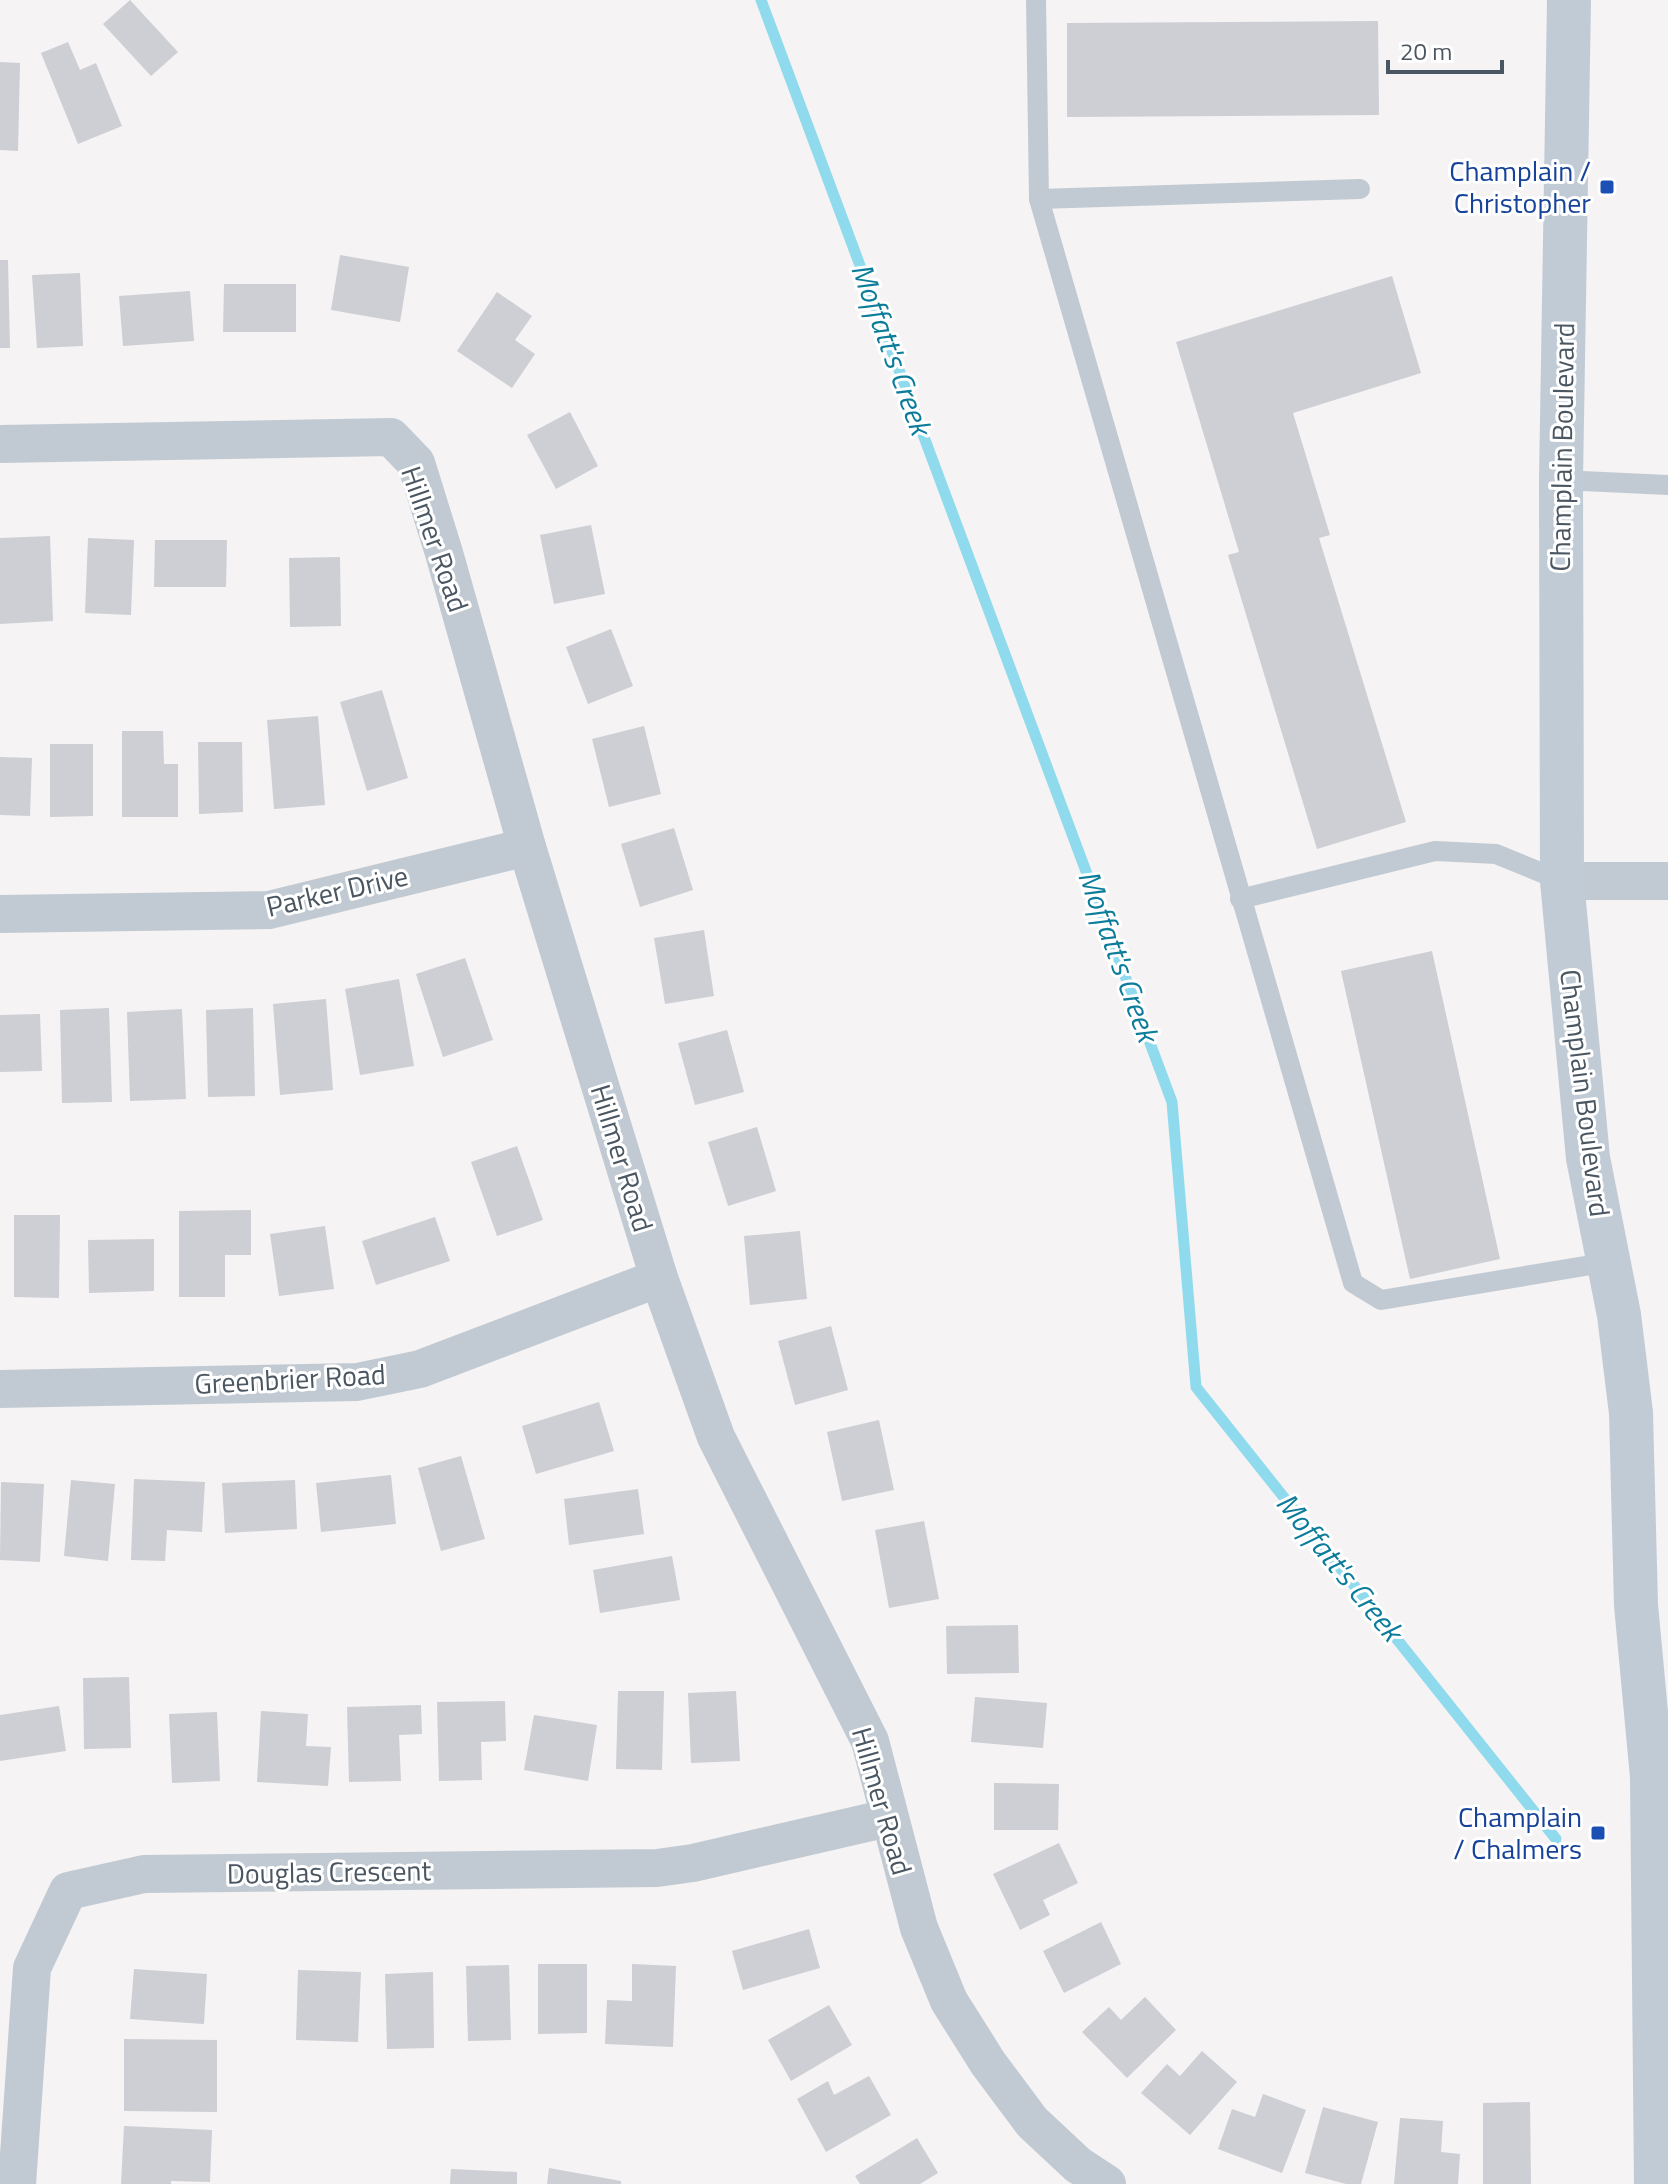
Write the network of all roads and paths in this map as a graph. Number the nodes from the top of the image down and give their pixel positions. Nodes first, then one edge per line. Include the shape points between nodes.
1 (1036, 0) edge
2 (1569, 0) edge
3 (1360, 189) dead end
4 (1039, 199) junction
5 (0, 444) edge
6 (1561, 480) junction
7 (1668, 485) edge
8 (527, 847) junction
9 (1562, 881) junction
10 (1668, 881) edge
11 (1240, 899) junction
12 (0, 914) edge
13 (1609, 1262) junction
14 (659, 1278) junction
15 (0, 1389) edge
16 (888, 1818) junction
17 (1661, 1912) edge
18 (17, 2184) edge
19 (1107, 2184) edge
20 (1656, 2184) edge

1 - 4 lane
2 - 6 street, Champlain Boulevard
3 - 4 lane
4 - 11 lane
5 - 8 street, Hillmer Road via 391,437 416,463
6 - 7 lane
6 - 9 street, Champlain Boulevard
8 - 12 street, Parker Drive via 269,910
8 - 14 street, Hillmer Road
9 - 10 street
9 - 11 lane via 1496,854 1435,851
9 - 13 street, Champlain Boulevard via 1588,1158
11 - 13 lane via 1353,1283 1381,1300
13 - 17 street, Champlain Boulevard via 1631,1413 1636,1605
14 - 15 street, Greenbrier Road via 420,1369 357,1382
14 - 16 street, Hillmer Road via 716,1437 870,1741
16 - 18 street, Douglas Crescent via 657,1868 144,1874 68,1891 32,1968
16 - 19 street, Hillmer Road via 919,1928 949,2001 1032,2122
17 - 20 street, Champlain Boulevard

